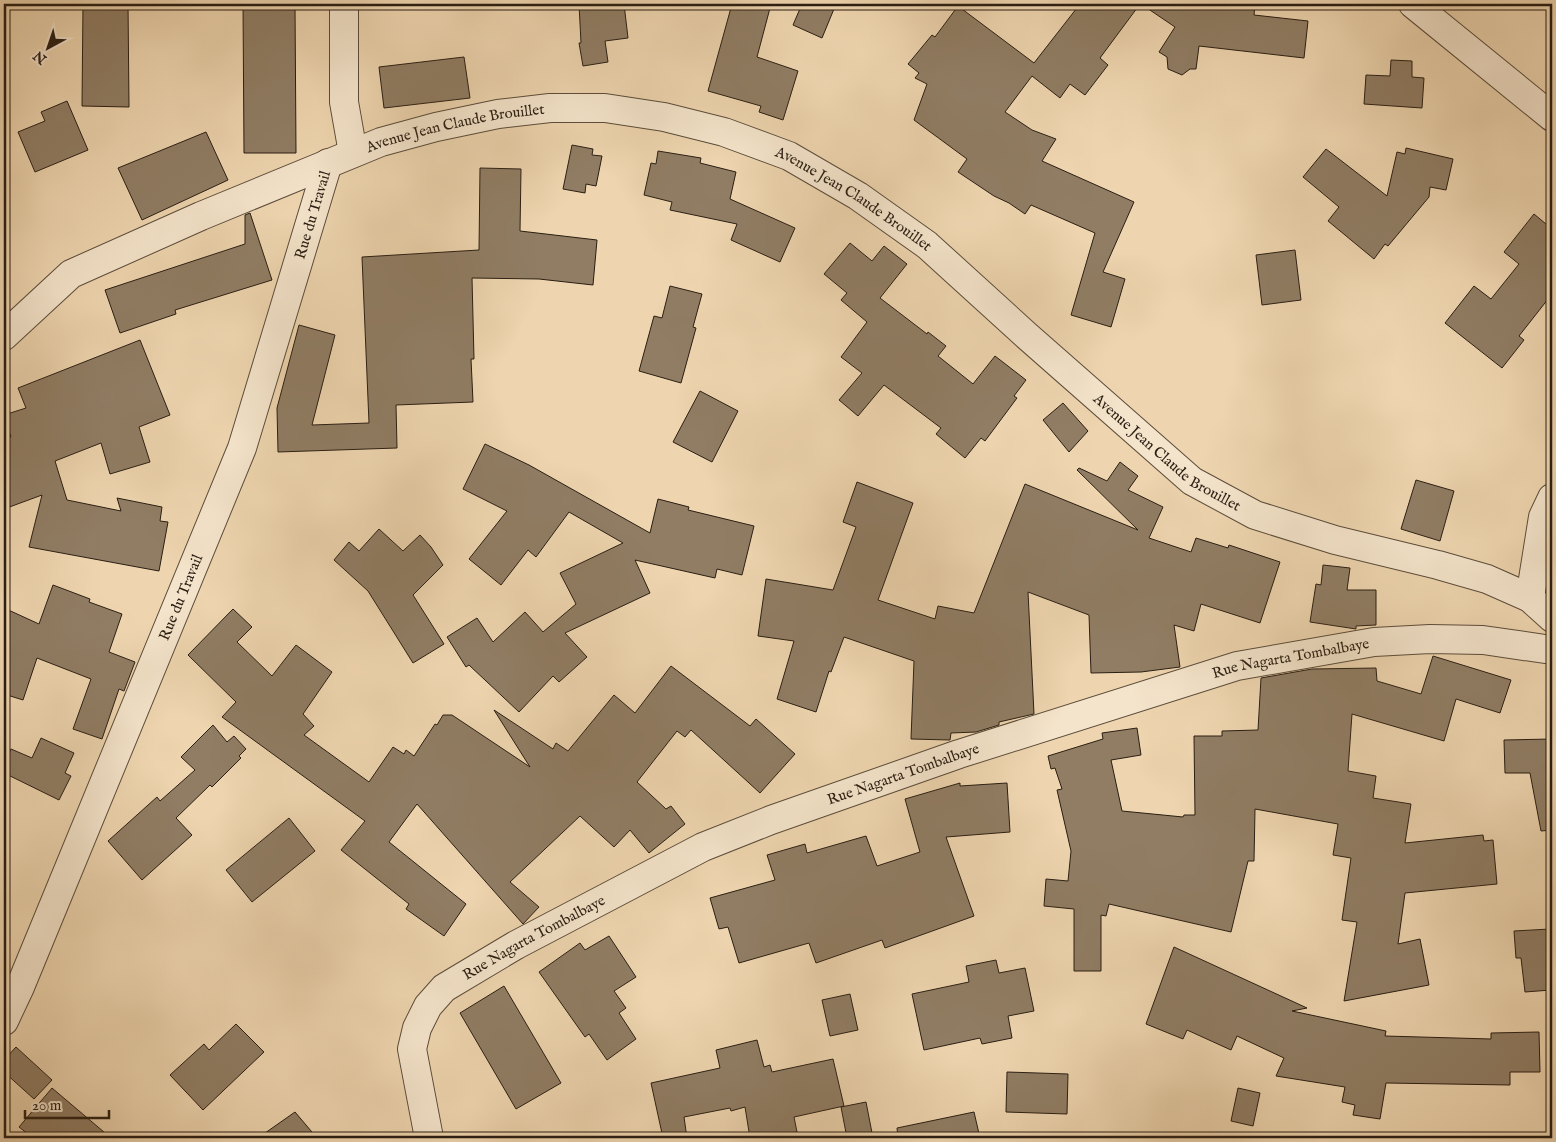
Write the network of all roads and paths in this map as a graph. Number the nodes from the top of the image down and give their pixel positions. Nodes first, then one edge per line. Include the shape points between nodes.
1 (344, 4) edge
2 (1413, 4) edge
3 (1552, 117) edge
4 (353, 153) junction
5 (328, 163) junction
6 (4, 336) edge
7 (1552, 498) edge
8 (1530, 598) junction
9 (1552, 618) edge
10 (1552, 650) edge
11 (4, 1021) edge
12 (429, 1138) edge

1 - 4 street via 344,102
2 - 3 street
4 - 5 street, Avenue Jean Claude Brouillet
4 - 8 street, Avenue Jean Claude Brouillet via 436,127 498,114 550,108 605,108 664,117 724,132 790,156 858,196 927,245 1192,481 1255,515 1335,540 1487,579
5 - 6 street, Avenue Jean Claude Brouillet via 71,274
5 - 11 street, Rue du Travail via 242,448
7 - 8 street via 1543,517
8 - 9 street, Avenue Jean Claude Brouillet
10 - 12 street, Rue Nagarta Tombalbaye via 1483,640 1393,641 1237,666 959,754 703,847 516,945 444,988 428,1006 417,1028 412,1049

